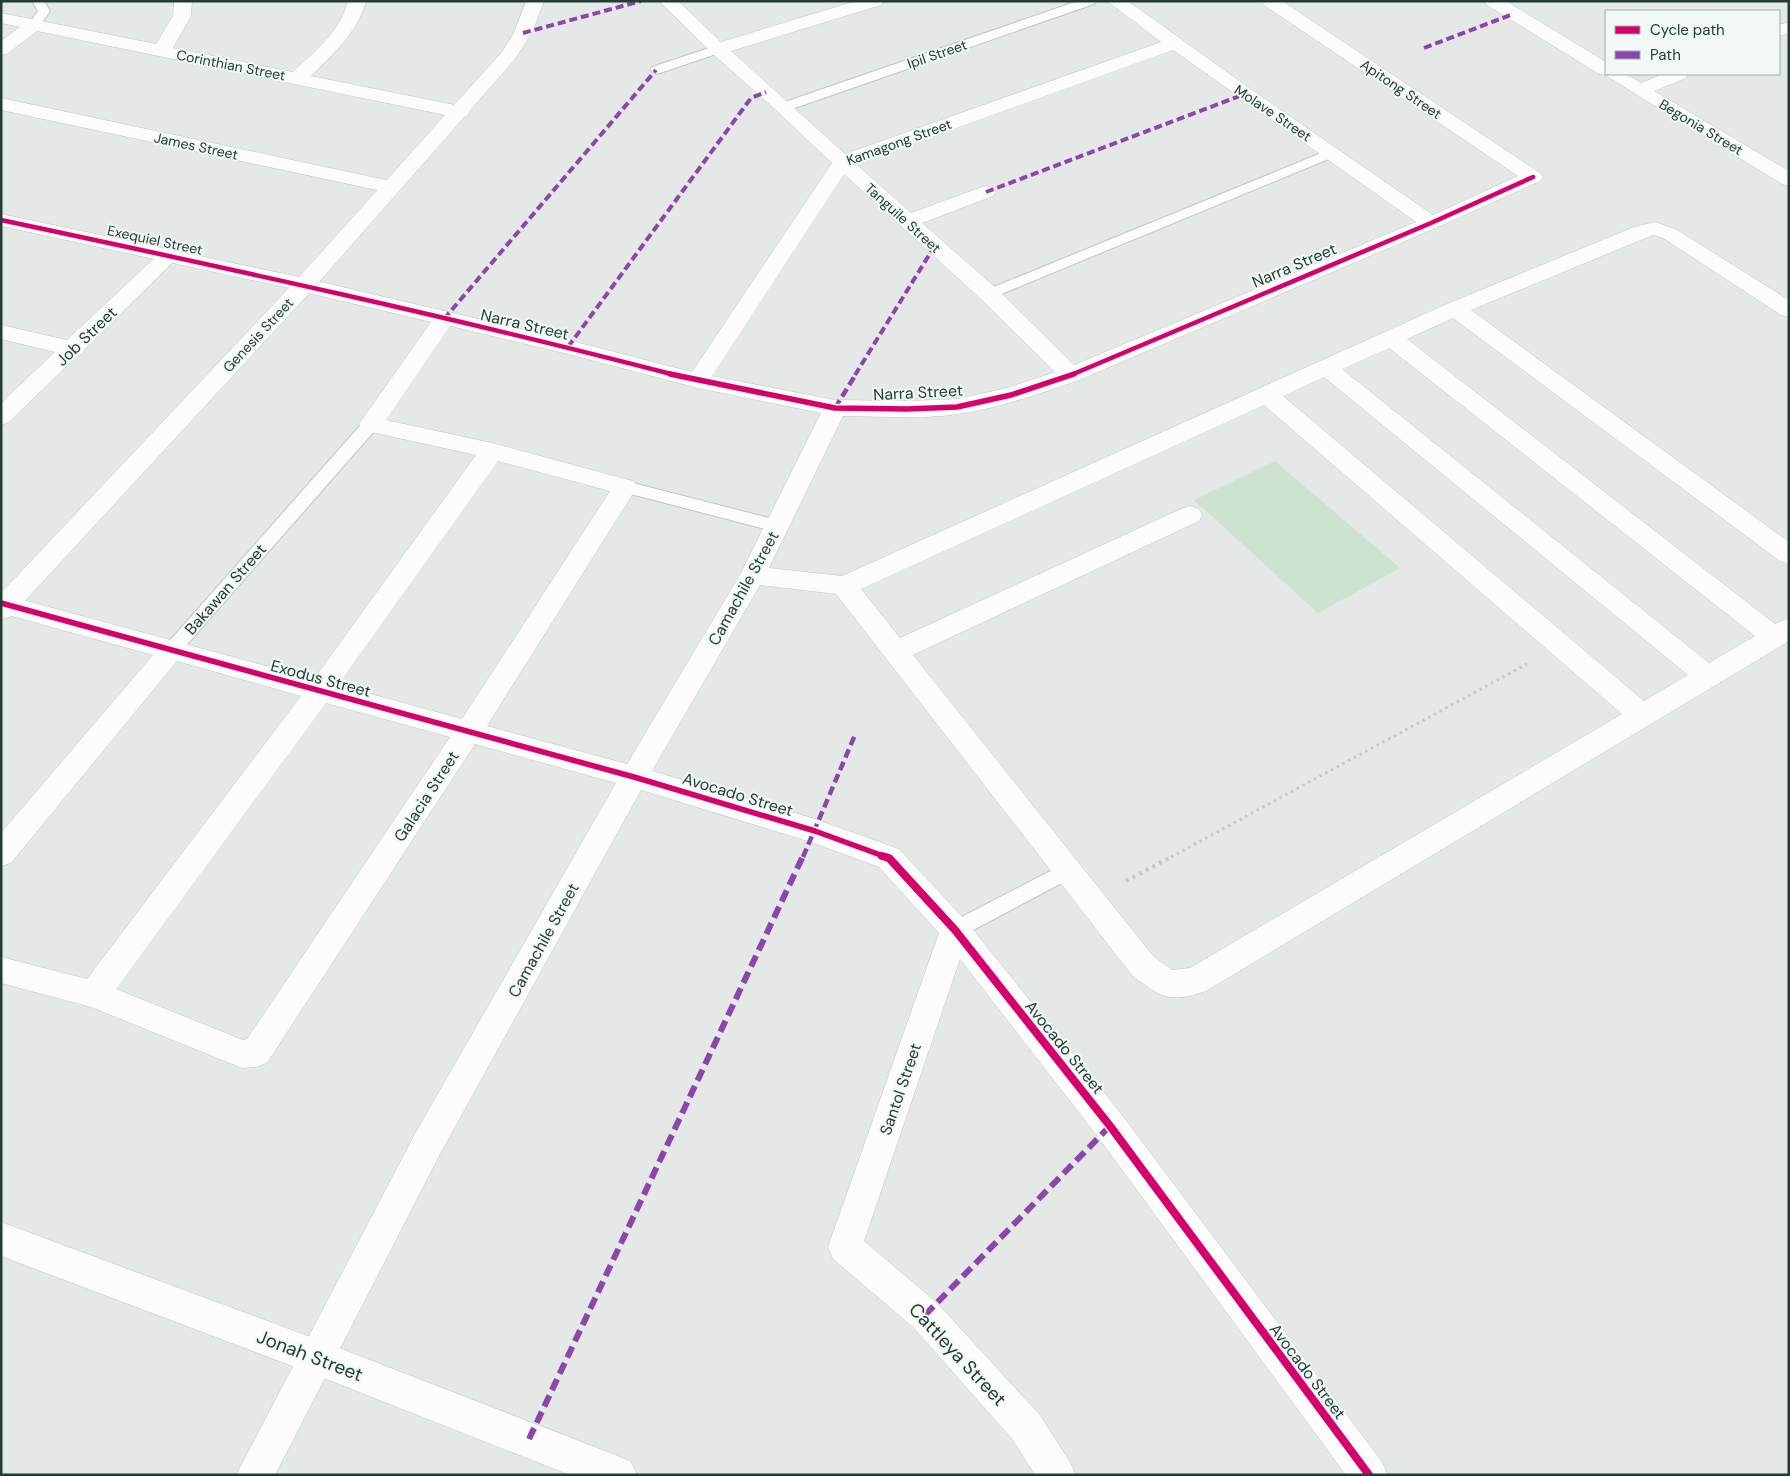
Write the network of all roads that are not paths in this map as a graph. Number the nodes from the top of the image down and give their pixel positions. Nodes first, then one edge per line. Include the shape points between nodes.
1 (38, 1) edge
2 (183, 1) edge
3 (357, 1) edge
4 (535, 1) edge
5 (668, 1) edge
6 (875, 1) edge
7 (1090, 1) edge
8 (1116, 1) edge
9 (1270, 1) edge
10 (1493, 1) edge
11 (1, 18) edge
12 (35, 24) junction
13 (1173, 44) junction
14 (718, 49) junction
15 (1, 50) edge
16 (161, 52) junction
17 (1605, 69) edge
18 (656, 70) dead end
19 (1615, 75) edge
20 (1677, 75) edge
21 (298, 78) junction
22 (1640, 90) junction
23 (1, 104) edge
24 (784, 106) junction
25 (460, 112) junction
26 (1331, 152) junction
27 (842, 162) junction
28 (1533, 177) joint
29 (1789, 180) edge
30 (391, 187) junction
31 (986, 192) dead end
32 (1, 220) edge
33 (907, 222) junction
34 (1431, 223) junction
35 (169, 255) junction
36 (304, 286) junction
37 (989, 294) junction
38 (1455, 309) junction
39 (1789, 310) edge
40 (444, 320) junction
41 (1, 332) edge
42 (1391, 338) junction
43 (74, 349) junction
44 (1327, 368) junction
45 (1071, 375) junction
46 (698, 381) junction
47 (1268, 395) junction
48 (835, 408) junction
49 (1, 417) edge
50 (370, 424) junction
51 (492, 451) junction
52 (625, 487) junction
53 (1190, 515) dead end
54 (778, 526) junction
55 (1789, 555) edge
56 (752, 575) junction
57 (844, 586) junction
58 (3, 606) edge
59 (1781, 632) edge
60 (171, 651) junction
61 (896, 651) junction
62 (1708, 677) junction
63 (318, 691) junction
64 (1643, 716) junction
65 (468, 732) junction
66 (634, 777) junction
67 (1, 854) edge
68 (1068, 870) junction
69 (955, 930) junction
70 (1, 970) edge
71 (94, 994) junction
72 (1, 1239) edge
73 (845, 1247) joint
74 (316, 1357) junction
75 (255, 1475) edge
76 (618, 1475) edge
77 (1057, 1475) edge
78 (1368, 1475) edge

1 - 12 lane via 44,12
2 - 16 street via 182,16
3 - 21 street via 344,30
4 - 25 street, Genesis Street via 523,33 509,55
5 - 14 street, Tanguile Street
6 - 14 street
7 - 24 lane, Ipil Street
8 - 13 street, Molave Street
9 - 28 street, Apitong Street
10 - 17 street
11 - 12 street, Corinthian Street
12 - 15 street
12 - 16 street, Corinthian Street
13 - 26 street, Molave Street
13 - 27 street, Kamagong Street
14 - 18 lane
14 - 24 street, Tanguile Street
16 - 21 street, Corinthian Street
19 - 22 street, Begonia Street
20 - 22 street
21 - 25 street, Corinthian Street
22 - 29 street, Begonia Street
23 - 30 street, James Street
24 - 27 street, Tanguile Street
25 - 30 street, Genesis Street
26 - 34 street, Molave Street
26 - 37 lane
27 - 33 street, Tanguile Street
27 - 46 street, Kamagong Street
28 - 34 street, Narra Street
30 - 36 street, Genesis Street
31 - 33 street
32 - 35 street, Exequiel Street
33 - 37 street, Tanguile Street
34 - 45 street, Narra Street
35 - 36 street, Exequiel Street
35 - 43 street, Job Street
36 - 40 street, Narra Street
36 - 58 street, Genesis Street
37 - 45 street, Tanguile Street
38 - 39 street via 1655,228 1670,234
38 - 42 street
38 - 55 street
40 - 46 street, Narra Street via 568,347
40 - 50 street, Bakawan Street
41 - 43 street
42 - 44 street
42 - 59 street
43 - 49 street, Job Street
44 - 47 street
44 - 62 street
45 - 48 street, Narra Street via 1010,395 957,407
46 - 48 street, Narra Street
47 - 57 street
47 - 64 street
48 - 54 street, Camachile Street
50 - 51 street
50 - 60 lane, Bakawan Street
51 - 52 street
51 - 63 street
52 - 54 lane
52 - 65 street, Galacia Street
53 - 61 street
54 - 56 street, Camachile Street
56 - 57 street
56 - 66 street, Camachile Street
57 - 61 street
58 - 60 street, Exodus Street
59 - 62 street
60 - 63 street, Exodus Street
60 - 67 street, Bakawan Street
61 - 68 street
62 - 64 street
63 - 65 street, Exodus Street
63 - 71 street
64 - 68 street via 1195,981 1167,984 1142,965
65 - 66 street, Exodus Street
65 - 71 street, Galacia Street via 256,1053 242,1054
66 - 69 street, Avocado Street via 815,831 889,858
66 - 74 street, Camachile Street via 428,1144
68 - 69 lane
69 - 73 street, Santol Street
69 - 78 street, Avocado Street via 1110,1126
70 - 71 street
72 - 74 street, Jonah Street
73 - 77 street, Cattleya Street via 925,1314 1026,1427
74 - 75 street, Camachile Street
74 - 76 street, Jonah Street

